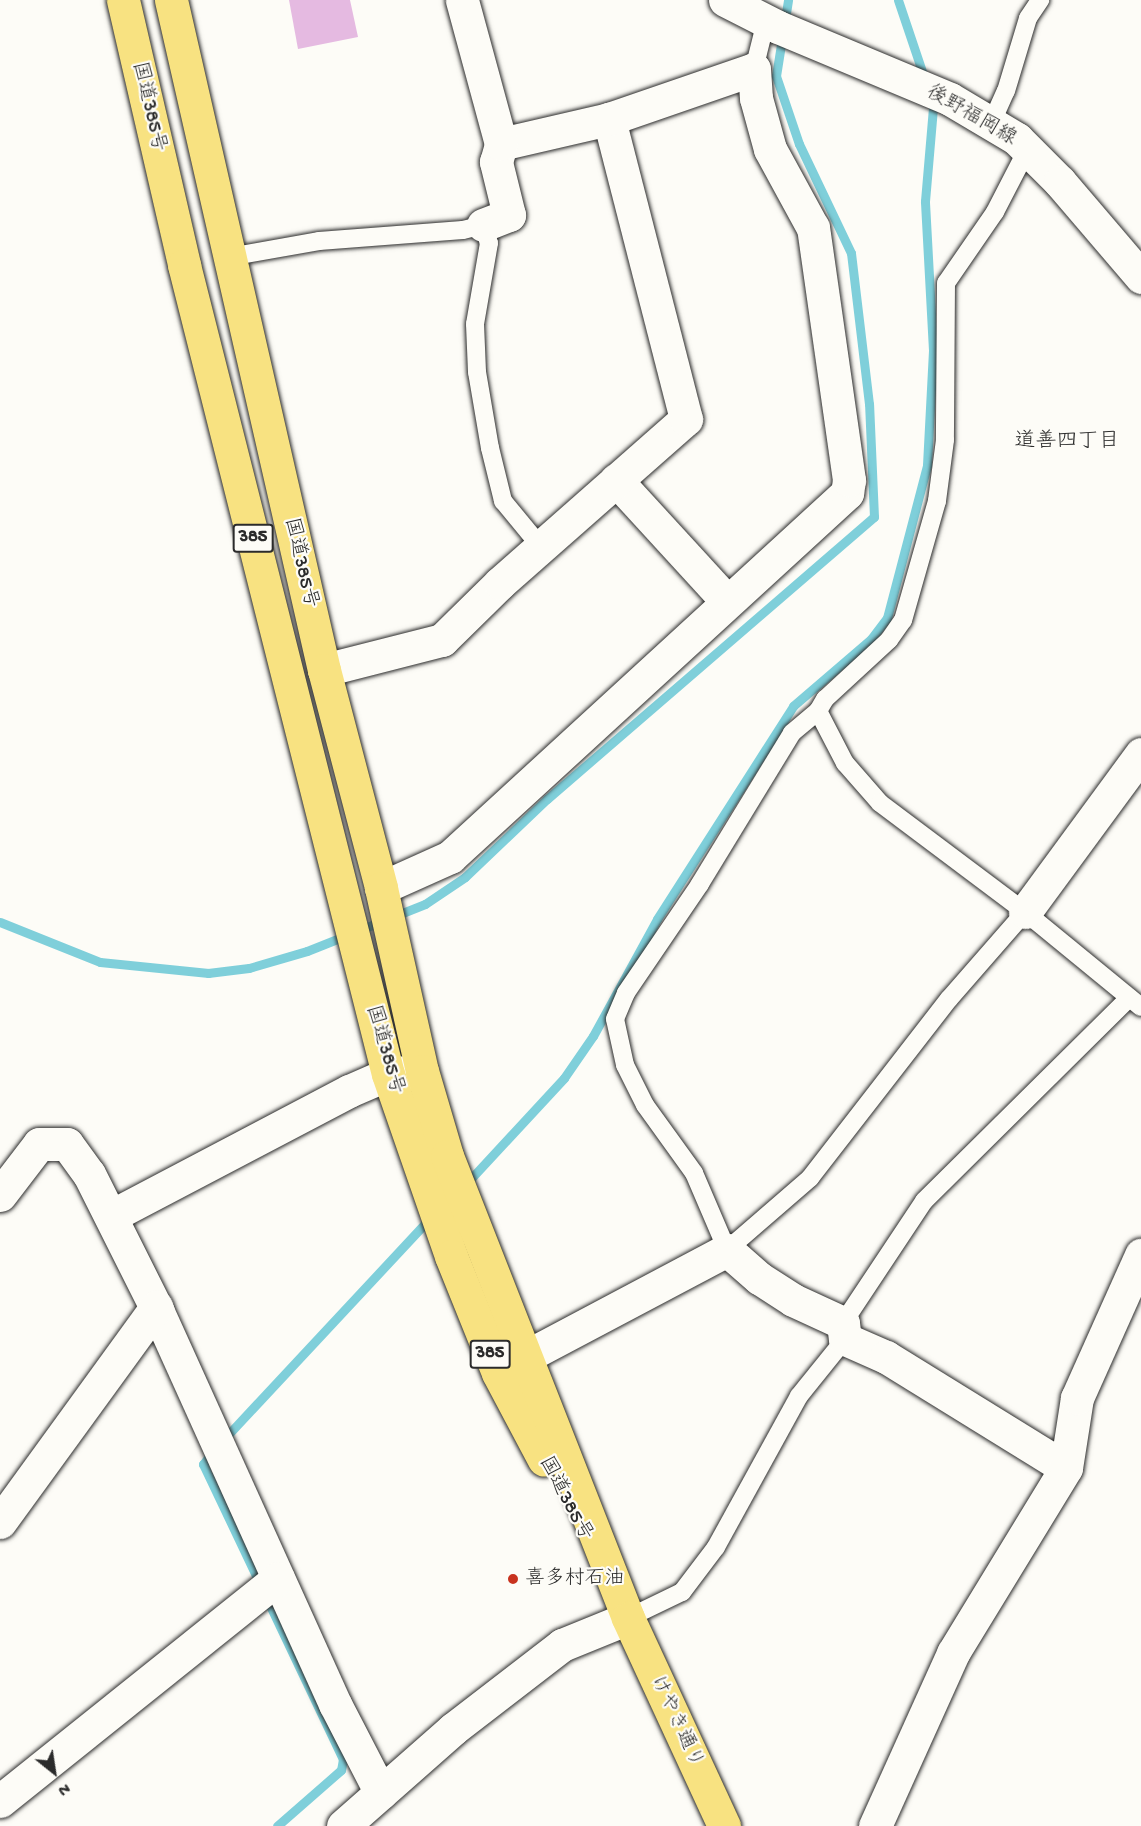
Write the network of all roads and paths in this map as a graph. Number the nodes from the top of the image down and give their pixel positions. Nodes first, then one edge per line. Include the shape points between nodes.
1 (123, 0) edge
2 (171, 0) edge
3 (462, 0) edge
4 (725, 0) edge
5 (1040, 0) edge
6 (766, 21) junction
7 (754, 69) junction
8 (609, 119) junction
9 (991, 124) junction
10 (501, 144) junction
11 (1028, 150) junction
12 (483, 225) junction
13 (230, 257) junction
14 (1141, 277) edge
15 (616, 480) junction
16 (541, 547) junction
17 (727, 601) junction
18 (324, 670) junction
19 (818, 711) junction
20 (1141, 754) edge
21 (381, 888) junction
22 (1025, 912) junction
23 (1135, 1002) edge
24 (422, 1071) junction
25 (388, 1074) junction
26 (0, 1195) edge
27 (111, 1216) junction
28 (726, 1250) junction
29 (1141, 1255) edge
30 (156, 1307) junction
31 (844, 1331) junction
32 (523, 1358) junction
33 (1066, 1468) junction
34 (0, 1522) edge
35 (278, 1578) junction
36 (628, 1618) junction
37 (381, 1793) junction
38 (0, 1802) edge
39 (343, 1826) edge
40 (724, 1826) edge
41 (875, 1826) edge

1 - 25 highway, 国道385号 / 385 via 184,265
2 - 13 highway, 国道385号 / 385
3 - 10 street
4 - 6 street, 後野福岡線
5 - 9 lane via 1028,18 1006,91
6 - 7 lane
6 - 9 street, 後野福岡線 via 950,99
7 - 8 street
7 - 17 street via 756,98 770,149 813,228 849,480 847,493
8 - 10 street
8 - 15 street via 686,419
9 - 11 street, 後野福岡線
10 - 12 street via 496,162 509,215
11 - 14 street, 後野福岡線
11 - 19 lane via 995,212 946,284 945,440 937,501 903,620 889,640 825,699
12 - 13 lane via 463,230 319,241
12 - 16 lane via 489,243 475,324 477,372 490,448 503,501
13 - 18 highway, 国道385号 / 385
15 - 16 street
15 - 17 street
16 - 18 street via 442,640
17 - 21 street via 450,857
18 - 21 highway, 国道385号 / 385
19 - 22 lane via 845,763 880,803
19 - 28 lane via 792,733 700,884 626,993 615,1019 625,1065 645,1105 694,1173
20 - 22 street
21 - 24 highway, 国道385号 / 385
22 - 23 lane
22 - 28 lane via 950,999 810,1178
23 - 31 lane via 924,1201
24 - 25 street
24 - 32 highway, 国道385号 / 385 via 447,1156
25 - 27 street
25 - 36 highway, 国道385号 / 385 via 451,1256 498,1373
26 - 27 street via 39,1144 67,1144 89,1174
27 - 30 street
28 - 31 street via 759,1278
28 - 32 street
29 - 33 street via 1077,1398
30 - 34 street
30 - 35 street
31 - 33 street
31 - 36 lane via 799,1396 717,1548 682,1592
32 - 36 highway, 国道385号 / 385
33 - 41 street via 953,1653
35 - 37 street
35 - 38 street
36 - 37 street via 562,1645 453,1729
36 - 40 highway, けやき通り / 385
37 - 39 street

